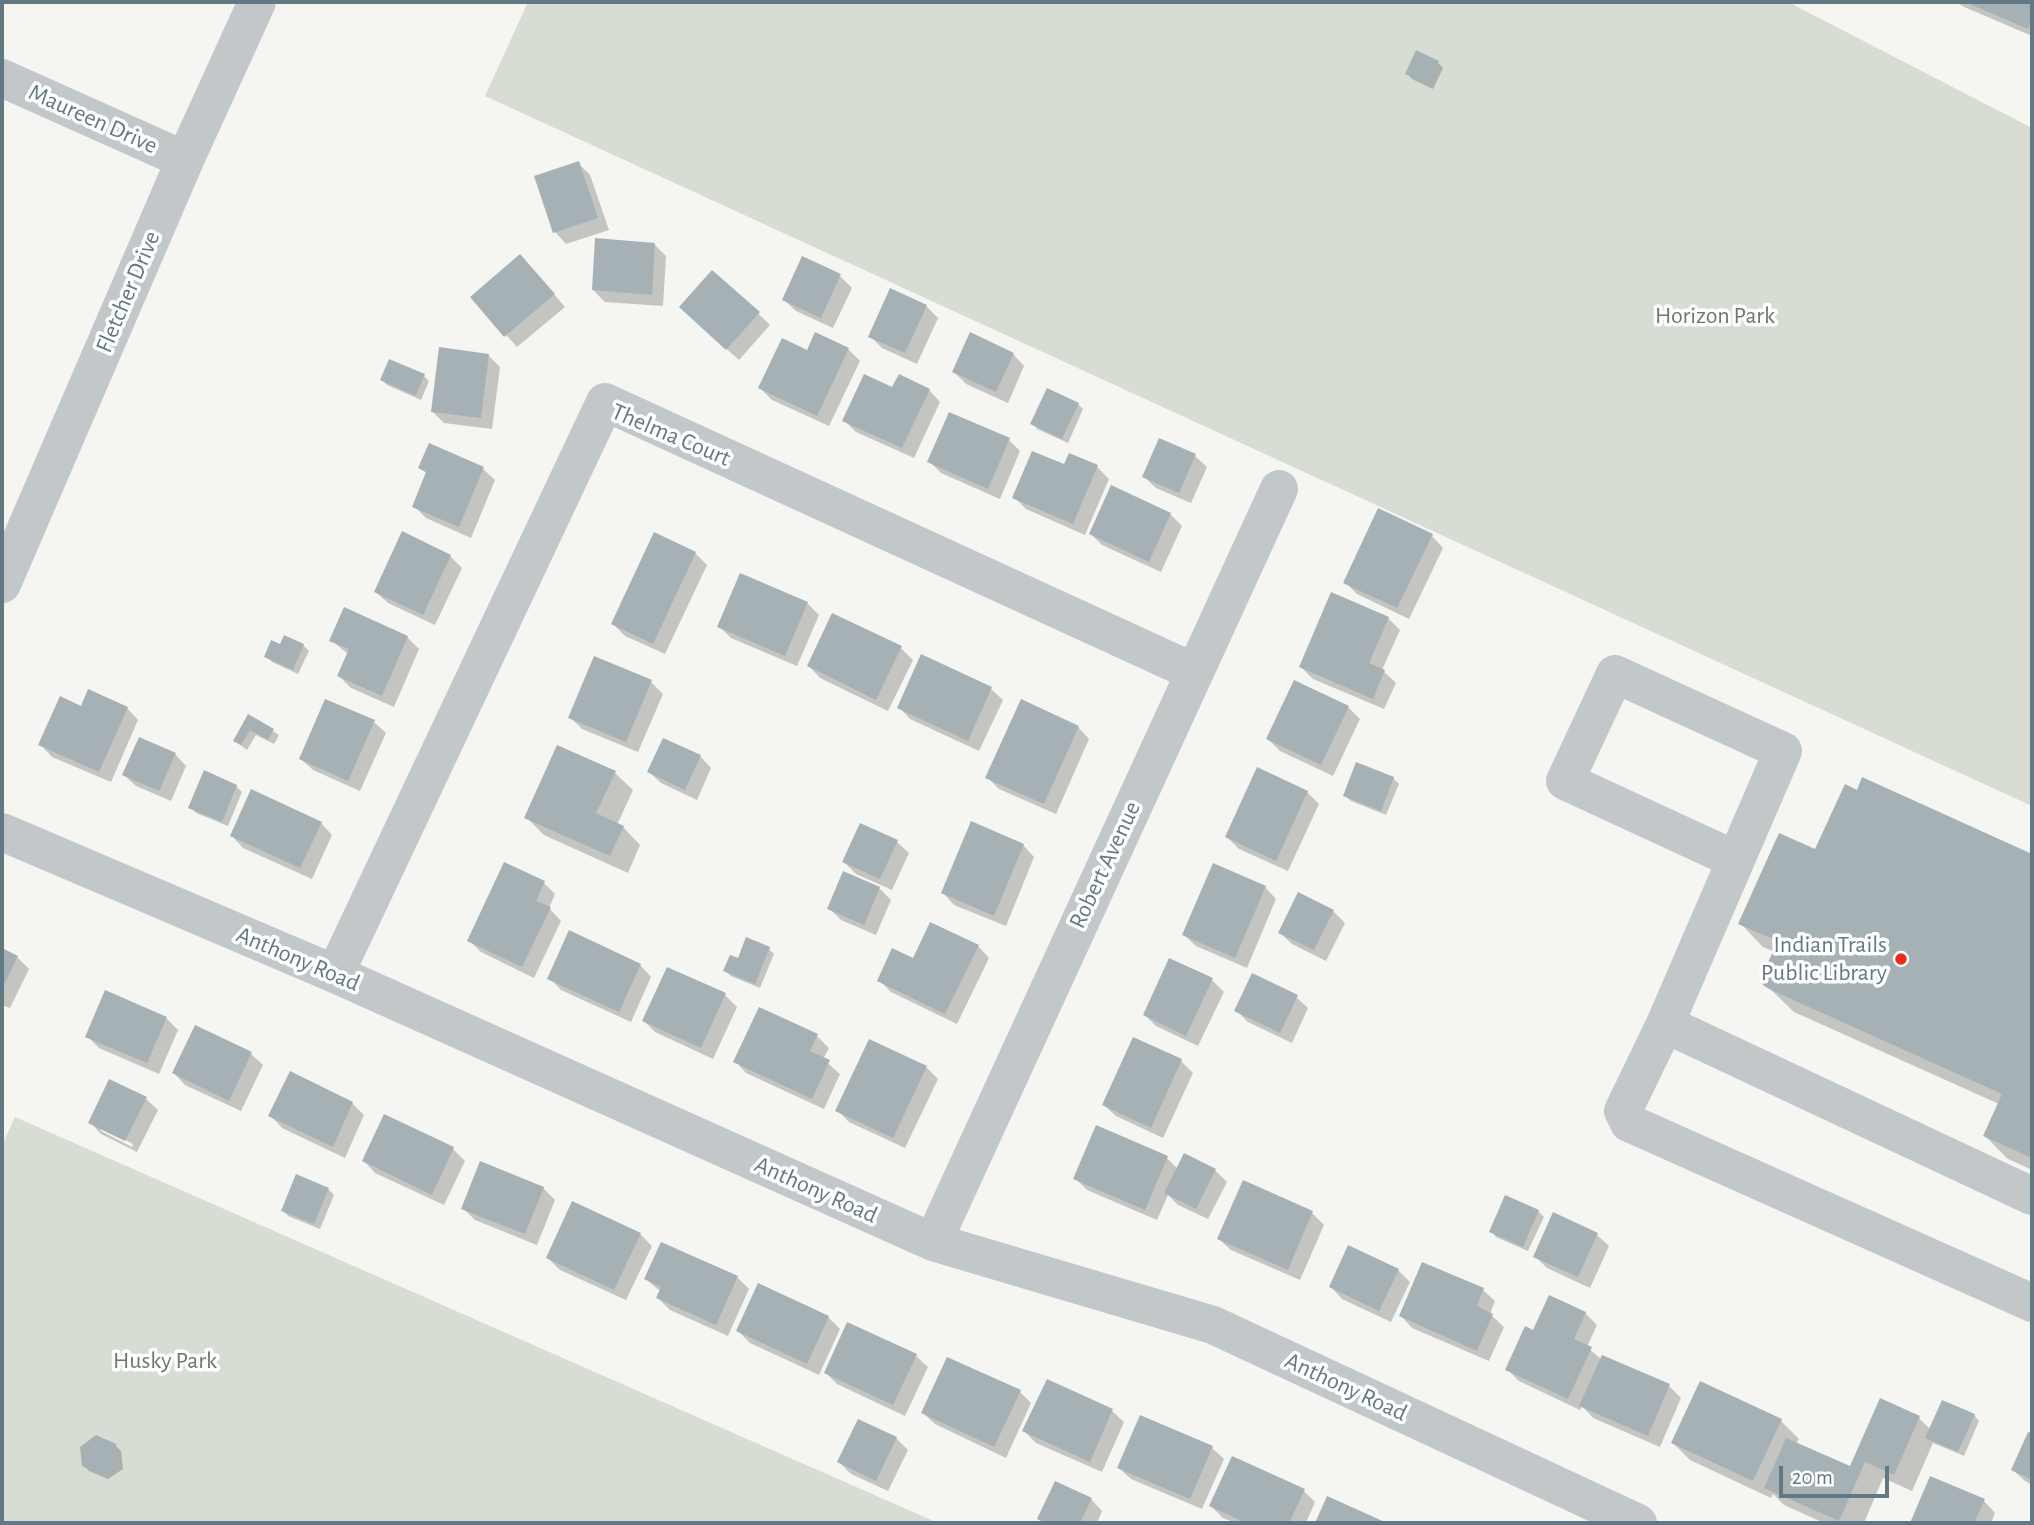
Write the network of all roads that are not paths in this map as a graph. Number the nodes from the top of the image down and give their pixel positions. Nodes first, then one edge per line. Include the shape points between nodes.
1 (257, 2) edge
2 (2, 78) edge
3 (185, 160) junction
4 (1279, 489) dead end
5 (2, 584) edge
6 (1194, 671) junction
7 (2, 832) edge
8 (1736, 860) junction
9 (335, 974) junction
10 (1665, 1024) junction
11 (2032, 1196) edge
12 (933, 1242) junction
13 (2032, 1303) edge
14 (1638, 1523) edge

1 - 3 street, Fletcher Drive
2 - 3 street, Maureen Drive
3 - 5 street, Fletcher Drive
4 - 6 street, Robert Avenue
6 - 9 street, Thelma Court via 606,402
6 - 12 street, Robert Avenue
7 - 9 street, Anthony Road
8 - 8 street via 1783,751 1615,674 1565,781
8 - 10 street
9 - 12 street, Anthony Road
10 - 11 street
10 - 13 street via 1623,1111 1629,1123
12 - 14 street, Anthony Road via 1213,1325

